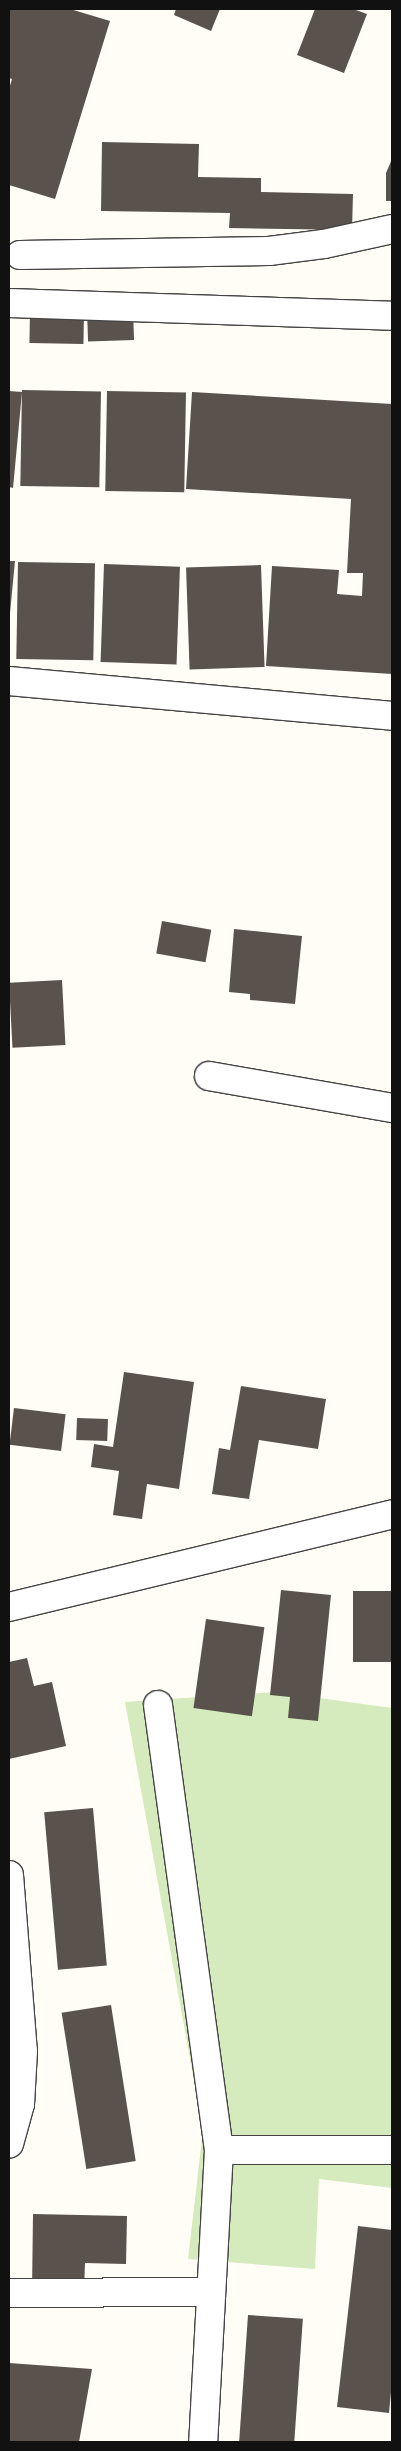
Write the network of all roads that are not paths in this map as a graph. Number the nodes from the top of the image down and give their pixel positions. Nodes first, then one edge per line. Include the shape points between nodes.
1 (392, 229) edge
2 (20, 256) dead end
3 (9, 303) edge
4 (392, 316) edge
5 (9, 682) edge
6 (392, 716) edge
7 (209, 1076) dead end
8 (392, 1108) edge
9 (392, 1514) edge
10 (9, 1607) edge
11 (158, 1705) dead end
12 (9, 1875) edge
13 (9, 2144) edge
14 (218, 2150) junction
15 (392, 2150) edge
16 (211, 2292) junction
17 (9, 2293) edge
18 (203, 2442) edge

1 - 2 street via 324,244 269,251
3 - 4 street
5 - 6 street
7 - 8 street
9 - 10 street
11 - 14 street
12 - 13 street via 23,2051 20,2104
14 - 15 street
14 - 16 street
16 - 17 street
16 - 18 street

